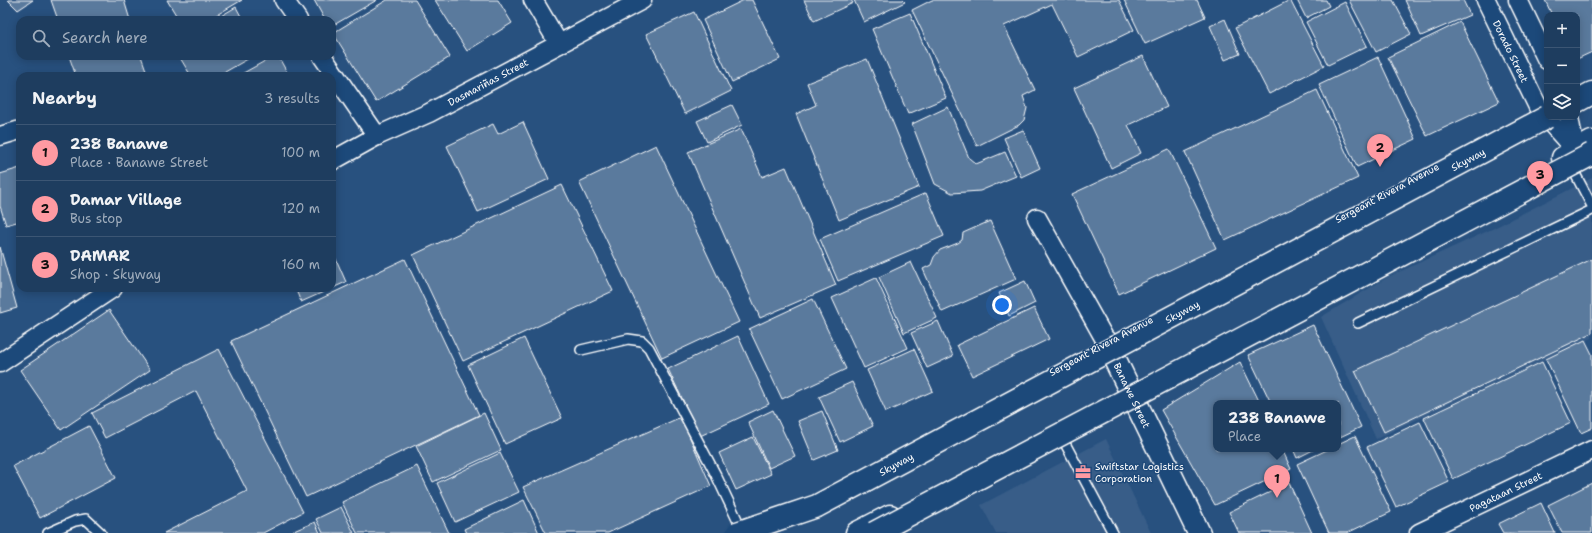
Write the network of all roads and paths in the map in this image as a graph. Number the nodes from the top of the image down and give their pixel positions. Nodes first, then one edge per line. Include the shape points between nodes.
1 (284, 0) edge
2 (533, 0) edge
3 (642, 0) edge
4 (1486, 0) edge
5 (1518, 0) edge
6 (295, 16) edge
7 (559, 44) junction
8 (1544, 54) edge
9 (325, 60) edge
10 (333, 72) edge
11 (336, 76) edge
12 (1592, 82) edge
13 (1580, 88) edge
14 (1592, 93) edge
15 (1580, 99) edge
16 (1544, 110) edge
17 (1544, 113) edge
18 (1544, 113) edge
19 (1552, 120) edge
20 (1570, 120) edge
21 (16, 131) edge
22 (0, 136) edge
23 (377, 136) junction
24 (1581, 151) edge
25 (336, 159) edge
26 (1592, 206) edge
27 (1592, 210) edge
28 (1037, 218) dead end
29 (107, 292) edge
30 (1358, 323) dead end
31 (1107, 343) junction
32 (581, 350) dead end
33 (0, 363) edge
34 (1128, 387) junction
35 (1056, 426) junction
36 (1592, 450) edge
37 (818, 506) junction
38 (754, 532) edge
39 (48, 533) edge
40 (101, 533) edge
41 (737, 533) edge
42 (857, 533) edge
43 (874, 533) edge
44 (1113, 533) edge
45 (1199, 533) edge
46 (1419, 533) edge

1 - 6 street
2 - 7 street
3 - 7 street, Dasmariñas Street
4 - 16 street, Dorado Street
5 - 8 street
7 - 23 street, Dasmariñas Street via 429,113
9 - 10 street
11 - 23 street
12 - 13 main road
14 - 15 main road
17 - 31 main road, Sergeant Rivera Avenue
18 - 37 main road, Skyway, bridge
19 - 24 street, Dorado Street
20 - 24 street
21 - 22 street
23 - 25 street, Dasmariñas Street
24 - 26 lane
24 - 34 main road
24 - 43 main road, bridge
27 - 30 lane
28 - 31 street, Banawe Street
29 - 33 street
31 - 34 main road, Banawe Street
31 - 38 main road, Sergeant Rivera Avenue
32 - 38 lane via 628,339 642,341 649,348 716,475
34 - 35 main road
34 - 45 main road, Banawe Street
35 - 42 main road
35 - 44 lane
36 - 46 street, Pagataan Street
37 - 38 main road, Skyway, bridge
37 - 41 main road, Skyway, bridge
39 - 40 lane via 86,519

